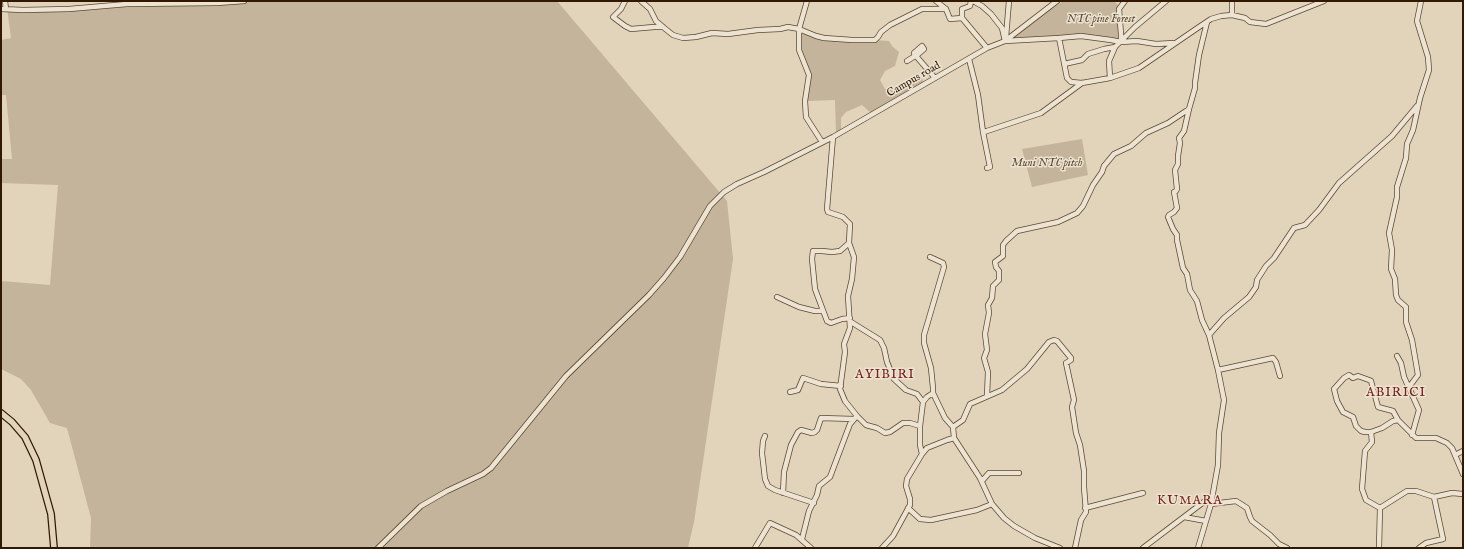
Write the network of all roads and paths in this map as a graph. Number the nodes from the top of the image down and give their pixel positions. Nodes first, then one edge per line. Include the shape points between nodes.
1 (5, 1) edge
2 (244, 1) edge
3 (625, 1) edge
4 (641, 1) edge
5 (807, 1) edge
6 (936, 1) edge
7 (972, 1) edge
8 (1009, 1) edge
9 (1057, 1) edge
10 (1125, 1) edge
11 (1166, 1) edge
12 (1232, 1) edge
13 (1324, 1) edge
14 (1421, 1) edge
15 (133, 2) edge
16 (228, 2) edge
17 (3, 9) edge
18 (946, 9) junction
19 (1232, 15) junction
20 (962, 18) junction
21 (1207, 22) junction
22 (663, 27) junction
23 (799, 29) junction
24 (1059, 38) junction
25 (1005, 41) junction
26 (1121, 42) junction
27 (1174, 43) junction
28 (1115, 47) junction
29 (987, 48) junction
30 (969, 59) junction
31 (907, 60) dead end
32 (1064, 64) junction
33 (935, 78) junction
34 (1110, 78) junction
35 (1082, 83) junction
36 (1418, 105) junction
37 (1190, 109) junction
38 (984, 132) dead end
39 (833, 137) junction
40 (822, 142) junction
41 (987, 168) dead end
42 (850, 243) junction
43 (930, 257) dead end
44 (777, 297) dead end
45 (823, 311) junction
46 (850, 320) junction
47 (1209, 335) junction
48 (1397, 356) dead end
49 (1218, 370) junction
50 (1280, 376) dead end
51 (841, 386) junction
52 (1409, 387) junction
53 (790, 392) dead end
54 (933, 393) junction
55 (987, 396) junction
56 (923, 402) junction
57 (1, 413) edge
58 (855, 418) junction
59 (1398, 420) junction
60 (920, 426) junction
61 (953, 427) junction
62 (1371, 432) junction
63 (1412, 435) junction
64 (765, 436) dead end
65 (954, 438) junction
66 (1463, 451) edge
67 (922, 454) junction
68 (1456, 455) junction
69 (1019, 473) dead end
70 (1463, 474) edge
71 (982, 481) junction
72 (783, 493) junction
73 (1143, 493) dead end
74 (1463, 494) edge
75 (1434, 497) junction
76 (814, 503) junction
77 (992, 504) junction
78 (1210, 504) junction
79 (908, 508) junction
80 (1085, 508) junction
81 (1380, 508) junction
82 (1184, 517) junction
83 (1206, 521) junction
84 (802, 539) junction
85 (54, 548) edge
86 (378, 548) edge
87 (755, 548) edge
88 (811, 548) edge
89 (882, 548) edge
90 (1060, 548) edge
91 (1074, 548) edge
92 (1143, 548) edge
93 (1198, 548) edge
94 (1287, 548) edge
95 (1379, 548) edge
96 (1419, 548) edge

1 - 17 street
2 - 16 street
3 - 22 street via 613,16 624,26 631,29
4 - 22 street
5 - 23 street
6 - 18 street
7 - 20 street via 970,6 962,9
7 - 25 street via 982,6 1002,28
8 - 25 street
9 - 25 street
10 - 26 street via 1119,9
11 - 26 street
12 - 19 street
13 - 19 street via 1266,24 1250,22
14 - 36 street via 1417,21 1430,67
15 - 16 street
15 - 17 street via 69,9
18 - 20 street via 950,19
18 - 23 street via 922,10 890,25 877,38 869,41 824,38
19 - 21 street via 1221,16
20 - 29 street
21 - 27 street
21 - 37 street
22 - 23 street via 674,35 686,39 712,33 733,34 788,27
23 - 40 street via 799,50 809,75 805,101 806,117
24 - 25 street
24 - 26 street via 1081,36
24 - 32 street
25 - 29 street, Campus road
26 - 27 street
26 - 28 street
27 - 34 street via 1138,68
28 - 32 street
28 - 34 street via 1109,61
29 - 30 street, Campus road
30 - 33 street, Campus road
30 - 41 street via 990,167
31 - 33 street via 915,56 922,46 924,49 916,56
32 - 35 street via 1067,78 1071,82
33 - 39 street, Campus road
34 - 35 street
35 - 38 street via 1041,114
36 - 47 street via 1392,136 1339,182 1305,225 1294,228 1266,266 1249,297
36 - 52 street via 1397,187 1389,232 1392,250 1391,269 1395,278 1396,295 1406,307 1406,322 1418,375
37 - 47 street via 1184,131 1179,138 1178,164 1175,170 1177,189 1174,192 1177,208 1168,217 1177,235 1190,290 1198,301 1202,320
37 - 55 street via 1114,154 1104,166 1077,213 1058,222 1017,231 1006,241 1003,256 995,262 999,275 998,283 993,286 992,298 988,305 985,334 987,350 984,358 988,372
39 - 40 street, Campus road
39 - 42 street via 827,209 831,214 848,221
40 - 86 street, Campus road via 718,196 664,278 566,376 492,466 483,474 421,506
42 - 45 street via 840,251 812,252 815,286
42 - 46 street via 854,257 848,296
43 - 54 street via 944,265 924,335
44 - 45 street via 799,307
45 - 46 street via 827,321 831,323 842,319
46 - 51 street via 844,344
46 - 56 street via 880,340 894,379 906,390 917,394
47 - 49 street
48 - 52 street
49 - 50 street via 1273,358
49 - 78 street via 1224,403 1219,433 1219,461
51 - 53 street via 821,384 803,378 798,390
51 - 58 street via 841,393
52 - 63 street via 1419,410
54 - 56 street
54 - 61 street via 945,418
55 - 61 street via 970,404 963,420
55 - 80 street via 998,393 1013,381 1051,340 1055,340 1063,347 1072,358 1066,363 1074,400 1072,406 1076,433 1084,467
56 - 60 street
57 - 85 main road via 25,437 36,460 51,514
58 - 60 street via 886,433 903,423
58 - 72 street via 821,418 815,432 798,432 791,445 784,472
58 - 76 street via 850,424 830,477 819,486
59 - 62 street
59 - 62 street via 1393,412 1378,407 1371,381 1358,376 1347,376 1334,389 1337,401 1343,412 1354,419 1359,430
59 - 63 street
60 - 67 street
61 - 65 street
62 - 81 street via 1372,442 1365,451 1362,490 1366,500
63 - 68 street via 1420,439 1441,440 1450,446
64 - 72 street via 762,451 767,484
65 - 67 street via 927,448
65 - 71 street
66 - 68 street
67 - 79 street via 907,479 910,501
68 - 70 street
69 - 71 street via 989,473
71 - 77 street
72 - 76 street
73 - 80 street
74 - 75 street via 1452,493
75 - 81 street via 1407,491
75 - 96 street via 1443,539 1426,543
76 - 84 street via 809,511
77 - 79 street via 931,520 920,519
77 - 90 street via 1009,522 1039,540
78 - 82 street via 1205,501
78 - 83 street
78 - 94 street via 1239,502 1248,508 1252,521
79 - 89 street via 893,536
80 - 91 street
81 - 95 street
82 - 83 street
82 - 92 street
83 - 93 street
84 - 87 street via 770,523
84 - 88 street

